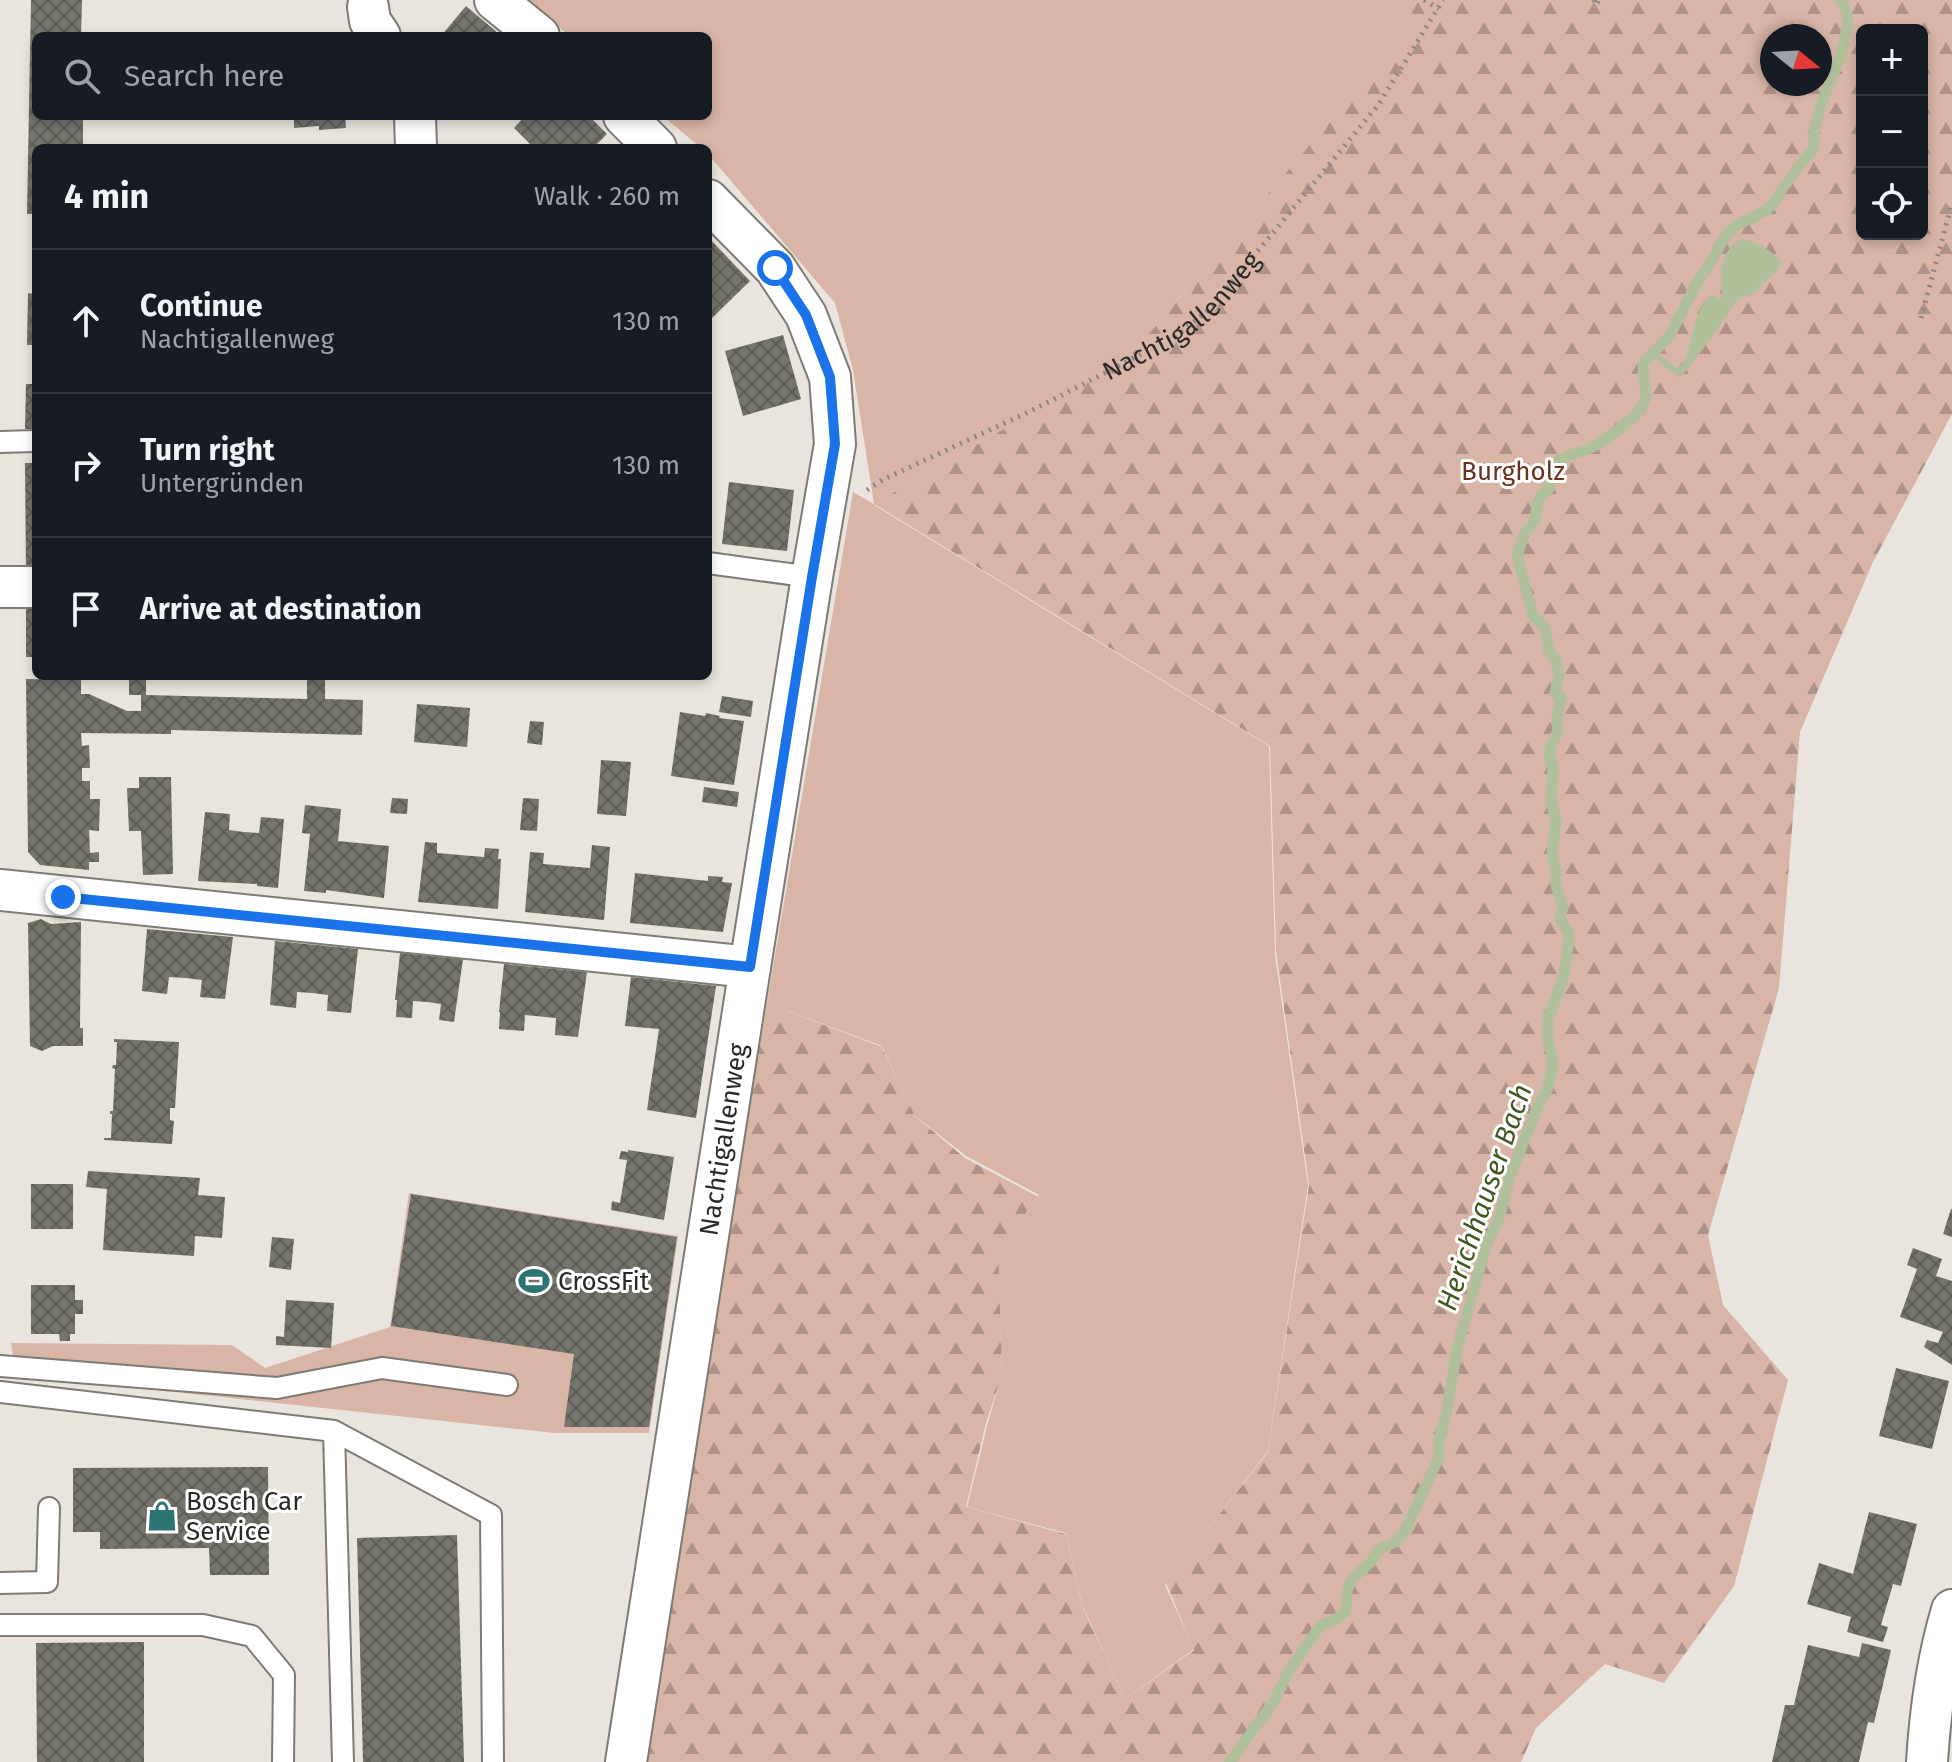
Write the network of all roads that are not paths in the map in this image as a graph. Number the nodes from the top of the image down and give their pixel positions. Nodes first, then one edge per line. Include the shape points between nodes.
1 (495, 0) edge
2 (534, 32) edge
3 (415, 120) edge
4 (628, 120) edge
5 (416, 144) edge
6 (652, 144) edge
7 (712, 204) edge
8 (32, 441) edge
9 (0, 442) edge
10 (712, 564) edge
11 (812, 577) junction
12 (0, 587) edge
13 (32, 587) edge
14 (0, 890) edge
15 (750, 967) junction
16 (0, 1366) edge
17 (507, 1385) dead end
18 (0, 1392) edge
19 (334, 1431) junction
20 (49, 1508) dead end
21 (0, 1583) edge
22 (1952, 1610) edge
23 (0, 1625) edge
24 (283, 1762) edge
25 (343, 1762) edge
26 (493, 1762) edge
27 (626, 1762) edge
28 (1927, 1762) edge

1 - 2 street
3 - 5 street
4 - 6 street
7 - 11 street, Nachtigallenweg via 775,268 806,315 830,377 835,444
8 - 9 lane
10 - 11 lane
11 - 15 street, Nachtigallenweg
12 - 13 street
14 - 15 street
15 - 27 street, Nachtigallenweg
16 - 17 lane via 277,1388 382,1368
18 - 19 lane
19 - 25 lane
19 - 26 lane via 491,1515
20 - 21 lane via 47,1582
22 - 28 street
23 - 24 lane via 203,1625 252,1636 284,1675

